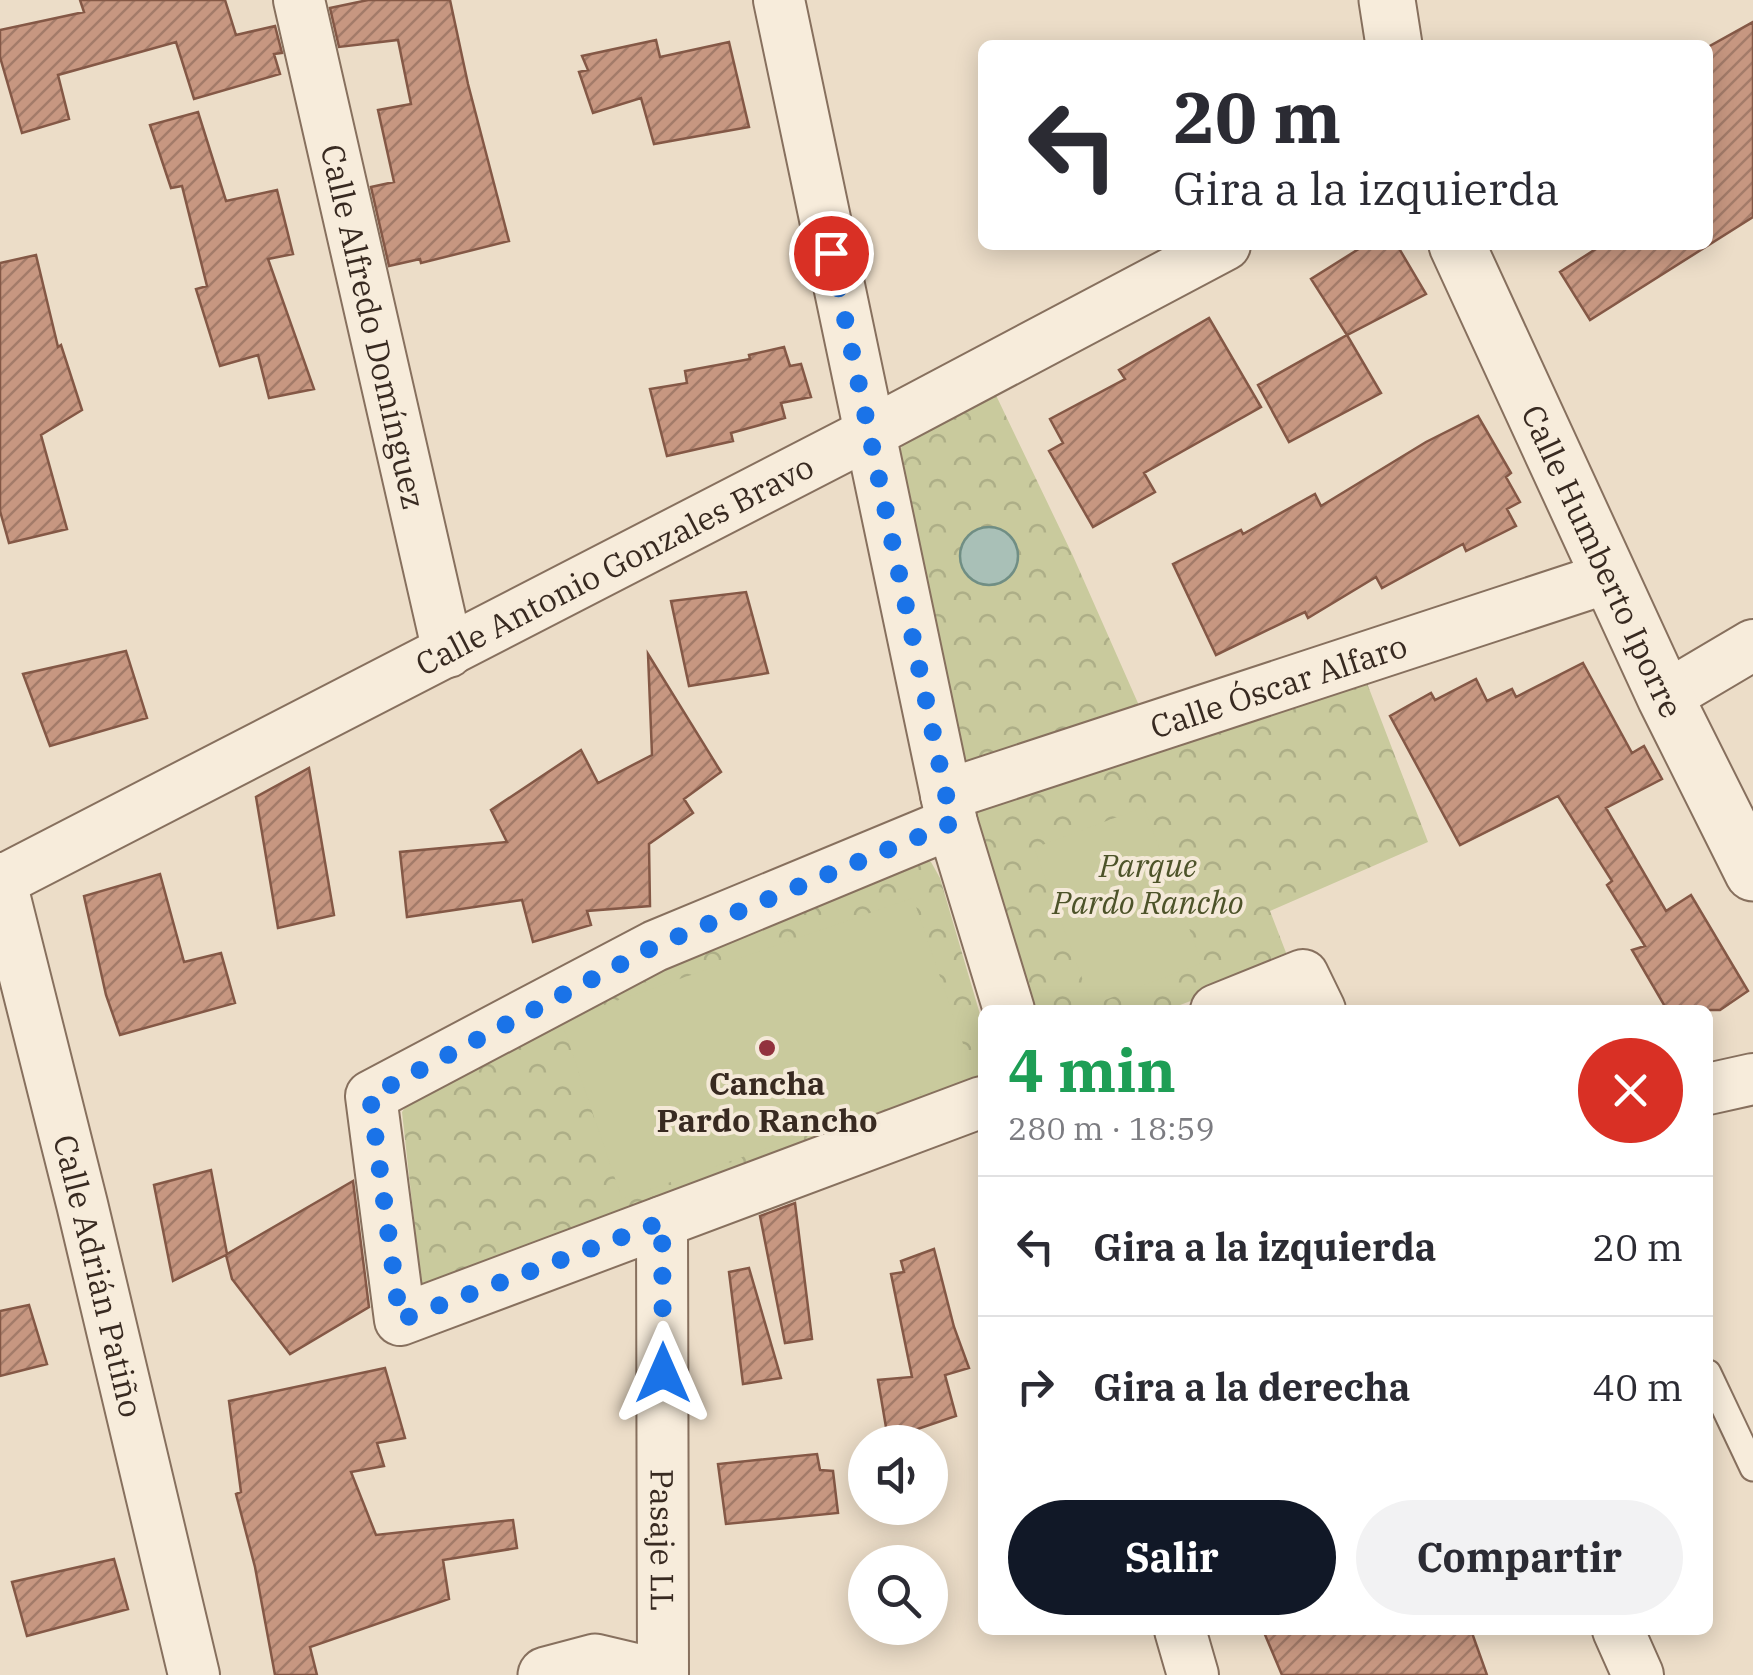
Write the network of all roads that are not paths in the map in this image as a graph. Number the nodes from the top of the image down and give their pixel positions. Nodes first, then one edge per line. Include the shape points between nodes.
1 (299, 0) edge
2 (779, 0) edge
3 (1387, 0) edge
4 (1393, 40) edge
5 (1216, 250) edge
6 (1459, 250) edge
7 (868, 434) junction
8 (1610, 576) junction
9 (1753, 645) edge
10 (448, 652) junction
11 (1665, 697) junction
12 (949, 809) junction
13 (1753, 873) edge
14 (0, 880) edge
15 (1312, 992) edge
16 (1008, 1005) edge
17 (1243, 1005) edge
18 (1753, 1078) edge
19 (1713, 1088) edge
20 (978, 1104) edge
21 (662, 1222) junction
22 (1713, 1384) edge
23 (1753, 1468) edge
24 (1181, 1635) edge
25 (1620, 1635) edge
26 (194, 1675) edge
27 (546, 1675) edge
28 (650, 1675) edge
29 (664, 1675) edge
30 (1193, 1675) edge
31 (1638, 1675) edge

1 - 10 street, Calle Alfredo Domínguez
2 - 7 street
3 - 4 street
5 - 7 street, Calle Antonio Gonzales Bravo
6 - 8 street, Calle Humberto Iporre
7 - 10 street, Calle Antonio Gonzales Bravo
7 - 12 street
8 - 11 street, Calle Humberto Iporre
8 - 12 street, Calle Óscar Alfaro
9 - 11 street
10 - 14 street, Calle Antonio Gonzales Bravo
11 - 13 street, Calle Humberto Iporre
12 - 16 street
12 - 21 street, Calle Óscar Alfaro via 655,946 370,1096 400,1320
14 - 26 street, Calle Adrián Patiño
15 - 17 street
18 - 19 street
20 - 21 street
21 - 29 street, Pasaje LL
22 - 23 lane
24 - 30 street
25 - 31 street
27 - 28 street via 595,1662

